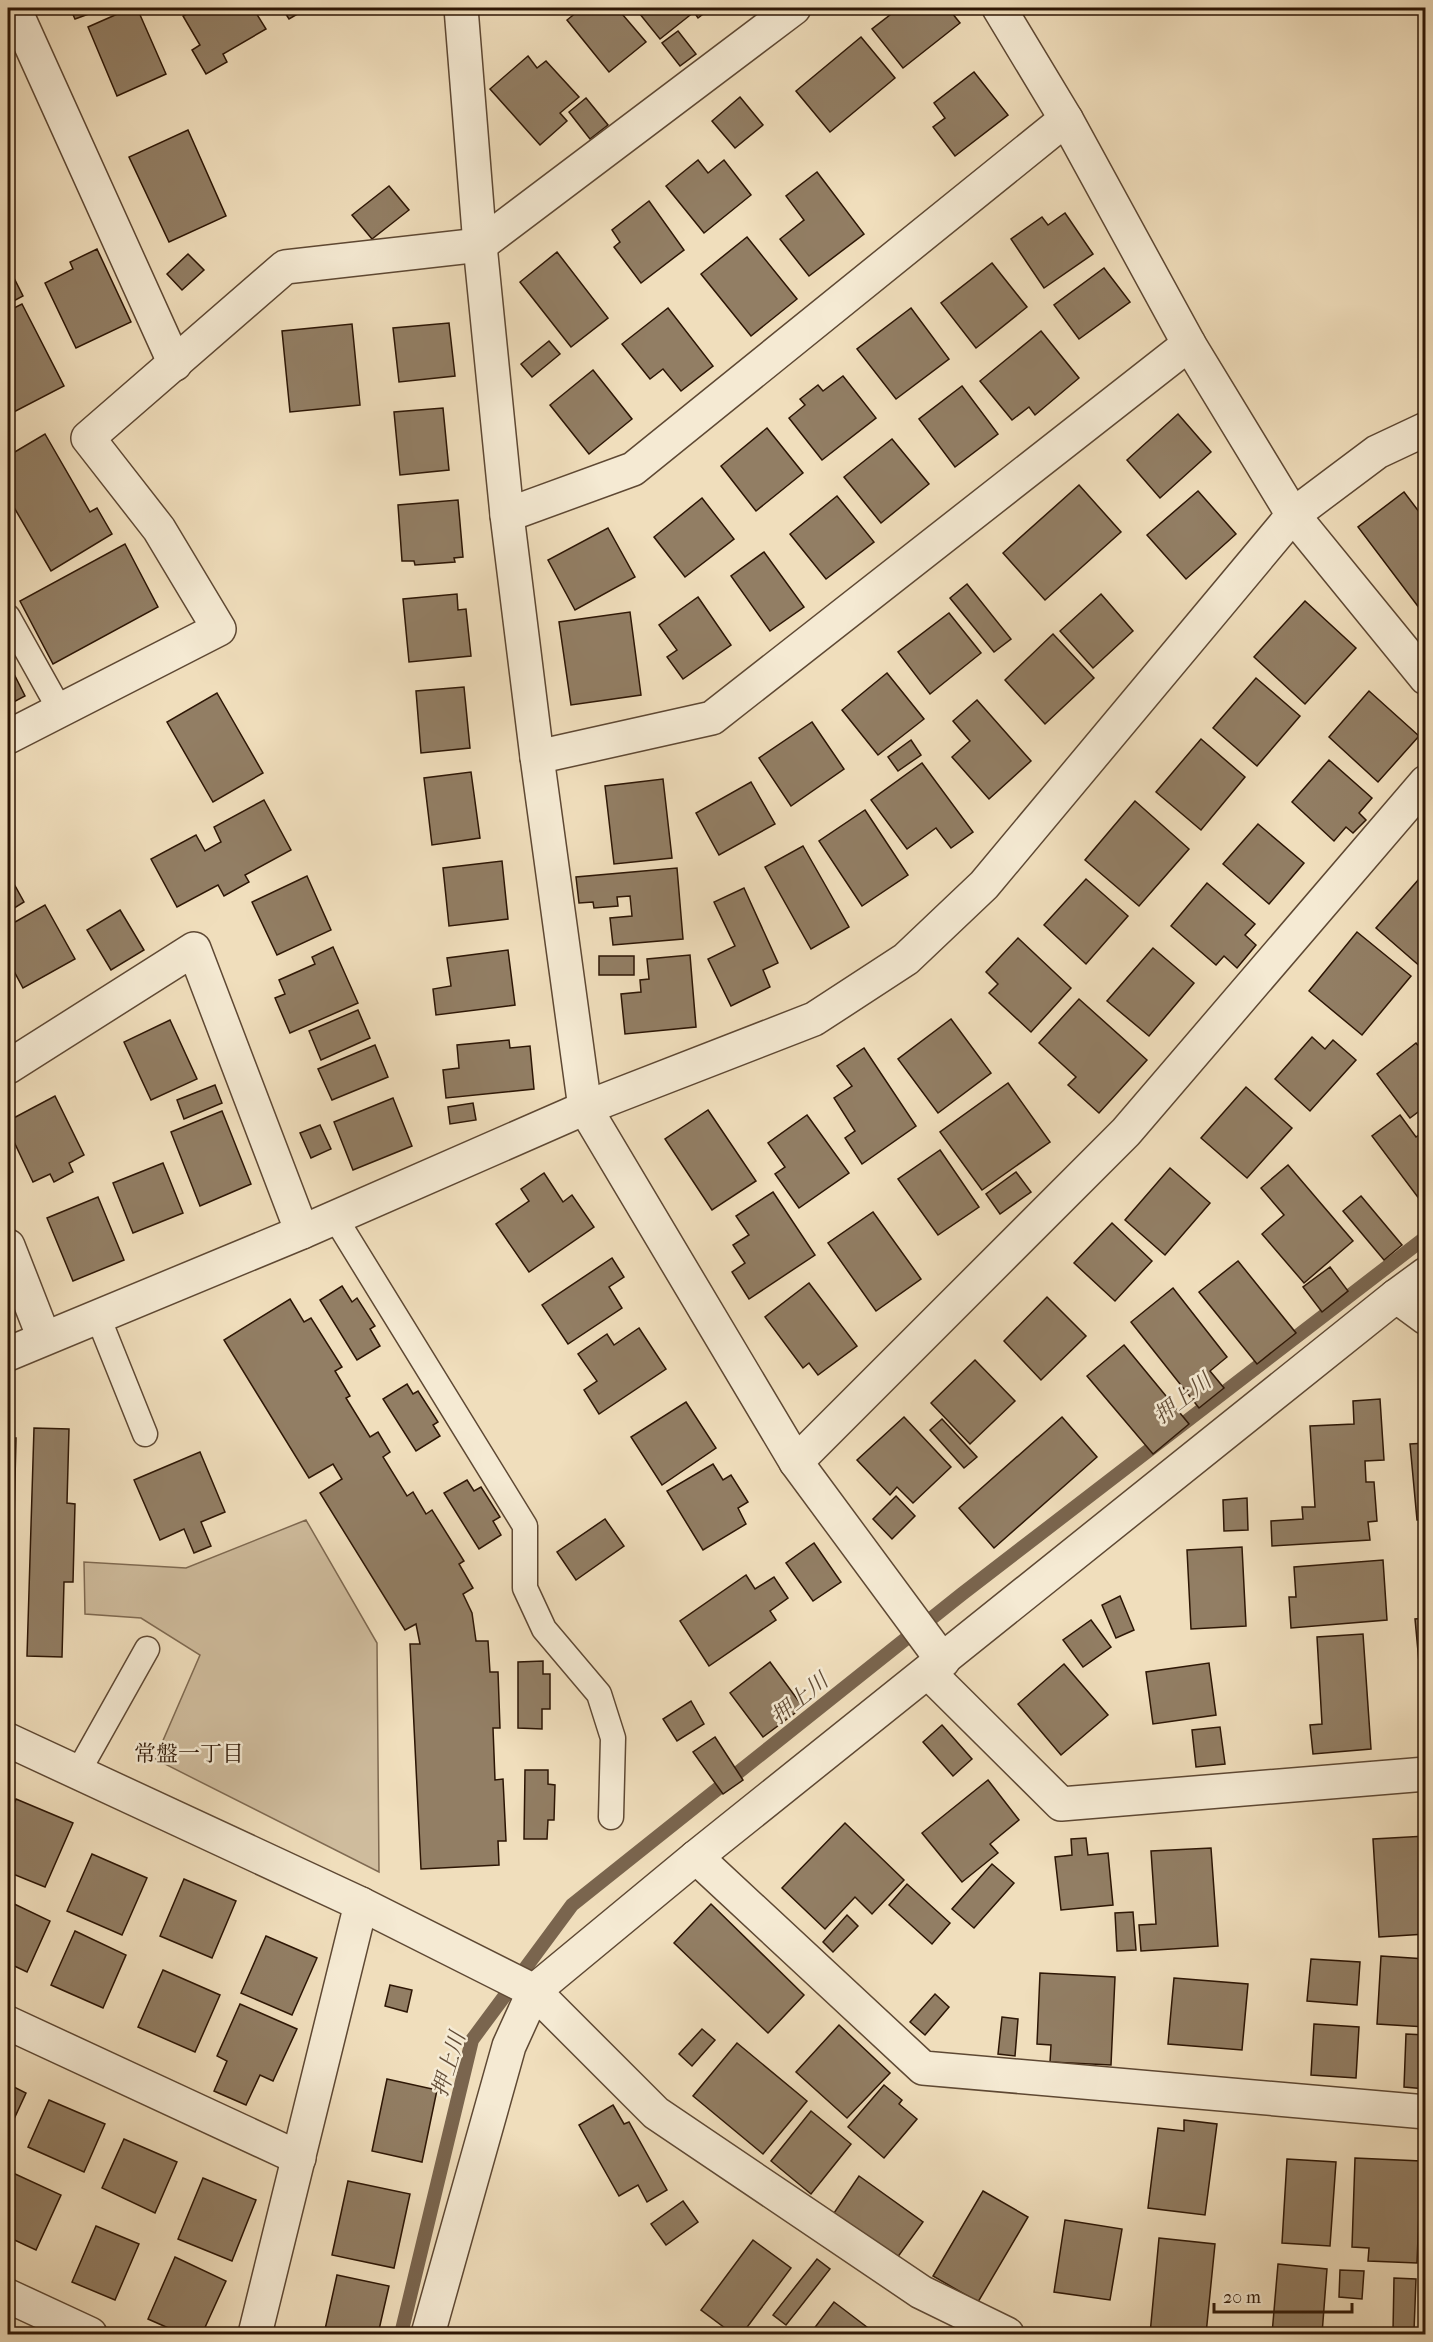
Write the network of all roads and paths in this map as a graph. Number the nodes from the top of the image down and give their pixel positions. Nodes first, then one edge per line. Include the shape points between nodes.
1 (14, 8) edge
2 (460, 8) edge
3 (794, 8) edge
4 (999, 8) edge
5 (1066, 119) junction
6 (480, 245) junction
7 (1189, 344) junction
8 (175, 364) junction
9 (1425, 429) edge
10 (1293, 514) junction
11 (507, 515) junction
12 (8, 616) edge
13 (1425, 678) edge
14 (60, 710) junction
15 (8, 737) edge
16 (537, 757) junction
17 (1425, 782) edge
18 (8, 1067) edge
19 (585, 1108) junction
20 (334, 1216) junction
21 (302, 1232) junction
22 (8, 1246) edge
23 (1425, 1274) edge
24 (1396, 1296) junction
25 (98, 1317) junction
26 (1425, 1318) edge
27 (44, 1338) junction
28 (8, 1354) edge
29 (145, 1434) dead end
30 (796, 1462) junction
31 (147, 1649) dead end
32 (936, 1667) junction
33 (8, 1740) edge
34 (78, 1773) junction
35 (1425, 1774) edge
36 (611, 1817) dead end
37 (696, 1857) junction
38 (361, 1904) junction
39 (534, 1991) junction
40 (8, 2023) edge
41 (1425, 2112) edge
42 (299, 2158) junction
43 (8, 2296) edge
44 (90, 2334) edge
45 (255, 2334) edge
46 (428, 2334) edge
47 (1007, 2334) edge

1 - 8 street
2 - 6 street
3 - 6 street
4 - 5 street
5 - 7 street
5 - 11 street via 633,469
6 - 8 street via 285,267
6 - 11 street
7 - 10 street
7 - 16 street via 712,718
8 - 14 street via 88,438 159,529 219,629
9 - 10 street via 1377,452
10 - 13 street
10 - 19 street via 984,885 906,959 814,1018
11 - 16 street
12 - 14 lane
14 - 15 street
16 - 19 street
17 - 30 street via 1126,1132
18 - 21 street via 194,949
19 - 20 street
19 - 30 street
20 - 21 street
20 - 36 lane via 525,1526 525,1588 544,1629 599,1694 613,1738
21 - 25 street
22 - 27 street
23 - 24 street
24 - 26 street
24 - 32 street
25 - 27 street
25 - 29 lane
27 - 28 street
30 - 32 street
31 - 34 lane
32 - 35 street via 1061,1804
32 - 37 street
33 - 34 street
34 - 38 street
37 - 39 street
37 - 41 street via 923,2068
38 - 39 street
38 - 42 street
39 - 46 street via 509,2046
39 - 47 street via 657,2113 921,2292
40 - 42 street
42 - 45 street
43 - 44 street

